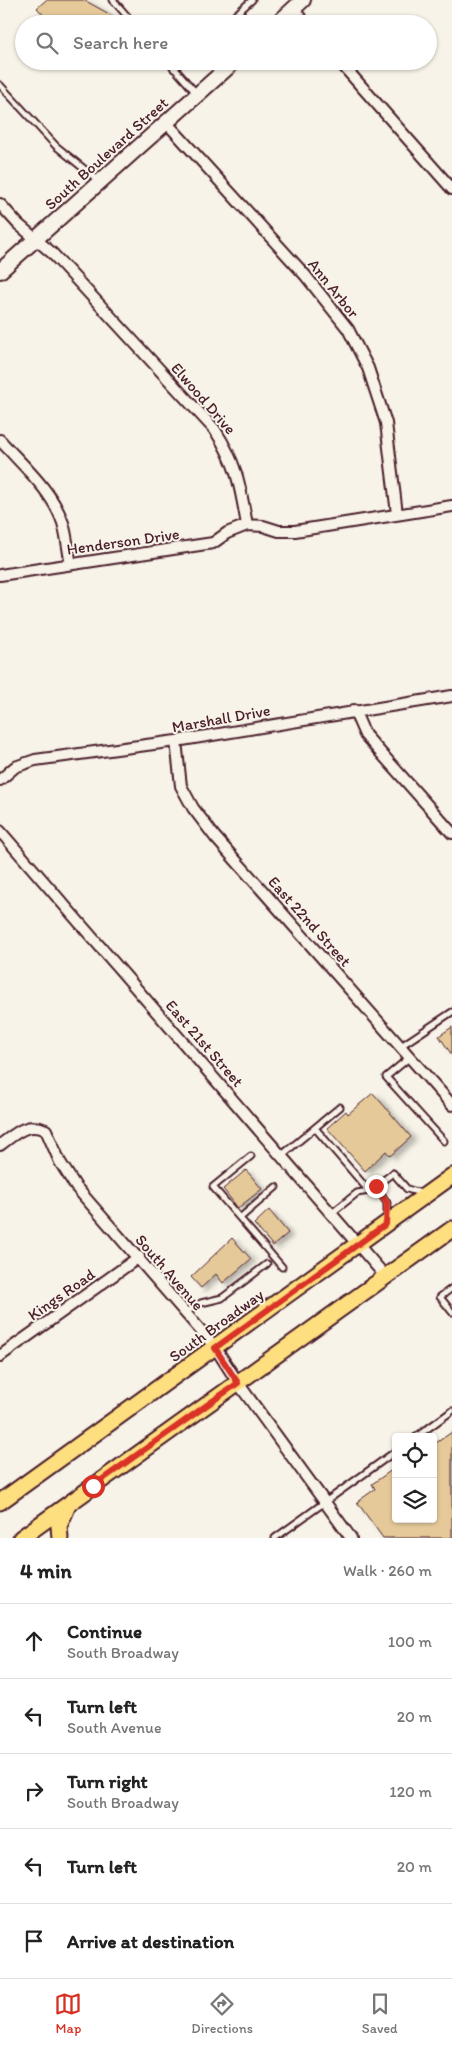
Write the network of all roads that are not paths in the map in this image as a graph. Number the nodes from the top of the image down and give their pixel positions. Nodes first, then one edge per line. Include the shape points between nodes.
1 (113, 0) edge
2 (252, 0) edge
3 (298, 5) edge
4 (126, 15) edge
5 (235, 15) edge
6 (287, 15) edge
7 (176, 70) edge
8 (225, 70) edge
9 (347, 70) edge
10 (0, 85) edge
11 (197, 95) junction
12 (166, 122) junction
13 (100, 182) junction
14 (452, 189) edge
15 (0, 204) edge
16 (36, 239) junction
17 (0, 271) edge
18 (0, 440) edge
19 (452, 506) edge
20 (397, 514) junction
21 (247, 525) junction
22 (71, 564) junction
23 (0, 575) edge
24 (452, 696) edge
25 (354, 710) junction
26 (176, 741) junction
27 (0, 780) edge
28 (0, 831) edge
29 (452, 833) edge
30 (452, 1012) edge
31 (401, 1046) junction
32 (411, 1056) junction
33 (452, 1105) edge
34 (340, 1107) dead end
35 (315, 1128) junction
36 (444, 1142) dead end
37 (0, 1145) edge
38 (282, 1155) junction
39 (251, 1156) dead end
40 (452, 1176) edge
41 (376, 1186) junction
42 (276, 1187) dead end
43 (369, 1191) junction
44 (427, 1194) junction
45 (332, 1213) junction
46 (240, 1218) junction
47 (386, 1224) junction
48 (452, 1229) edge
49 (359, 1243) junction
50 (139, 1257) junction
51 (266, 1264) dead end
52 (282, 1267) dead end
53 (386, 1277) junction
54 (452, 1288) edge
55 (186, 1312) junction
56 (452, 1312) edge
57 (215, 1348) junction
58 (0, 1356) edge
59 (238, 1383) junction
60 (452, 1410) edge
61 (421, 1433) edge
62 (392, 1454) edge
63 (0, 1502) edge
64 (325, 1502) junction
65 (68, 1505) junction
66 (21, 1538) edge
67 (60, 1538) edge
68 (275, 1538) edge
69 (351, 1538) edge

1 - 4 lane
2 - 5 lane
3 - 6 main road
7 - 11 lane
8 - 11 main road, South Boulevard Street
9 - 14 street
10 - 13 lane via 56,146
11 - 12 main road, South Boulevard Street
12 - 13 main road, South Boulevard Street
12 - 20 street, Ann Arbor via 305,275 348,329 368,368 386,423
13 - 16 main road, South Boulevard Street
15 - 16 street, Elwood Drive
16 - 17 main road, South Boulevard Street
16 - 21 street, Elwood Drive via 215,430 230,454 240,483
18 - 22 street via 56,508 63,523
19 - 20 street
20 - 21 street via 295,531
21 - 22 street, Henderson Drive via 213,543
22 - 23 street, Henderson Drive
24 - 25 street, Marshall Drive
25 - 26 street, Marshall Drive
25 - 29 street via 365,736
26 - 27 street, Marshall Drive via 35,760 15,767
26 - 31 street, East 22nd Street via 181,786 192,808
28 - 38 street, East 21st Street
30 - 31 lane
31 - 32 street, East 22nd Street
32 - 33 street, East 22nd Street
32 - 36 lane via 386,1077
34 - 35 lane
35 - 38 lane
35 - 43 lane
37 - 50 street, South Avenue via 23,1129 37,1125 46,1130 60,1162 76,1187
38 - 45 street, East 21st Street
39 - 46 lane via 213,1187
40 - 44 main road, South Broadway
41 - 43 lane
41 - 44 lane via 393,1173 407,1189
41 - 47 lane via 387,1203
42 - 46 lane
43 - 45 lane via 358,1193
44 - 47 main road, South Broadway
45 - 49 street, East 21st Street
46 - 52 lane
47 - 49 main road, South Broadway
48 - 53 main road
49 - 53 street, East 21st Street
49 - 57 main road, South Broadway
50 - 55 street, South Avenue
50 - 58 street, Kings Road
51 - 55 lane via 222,1298 201,1303
53 - 59 main road
54 - 56 lane via 440,1296
55 - 57 street, South Avenue
57 - 59 street, South Avenue
57 - 63 main road, South Broadway
59 - 64 street, South Avenue
59 - 65 main road
60 - 61 lane
62 - 64 lane
64 - 68 lane
64 - 69 street, South Avenue
65 - 66 main road
65 - 67 main road via 59,1526

